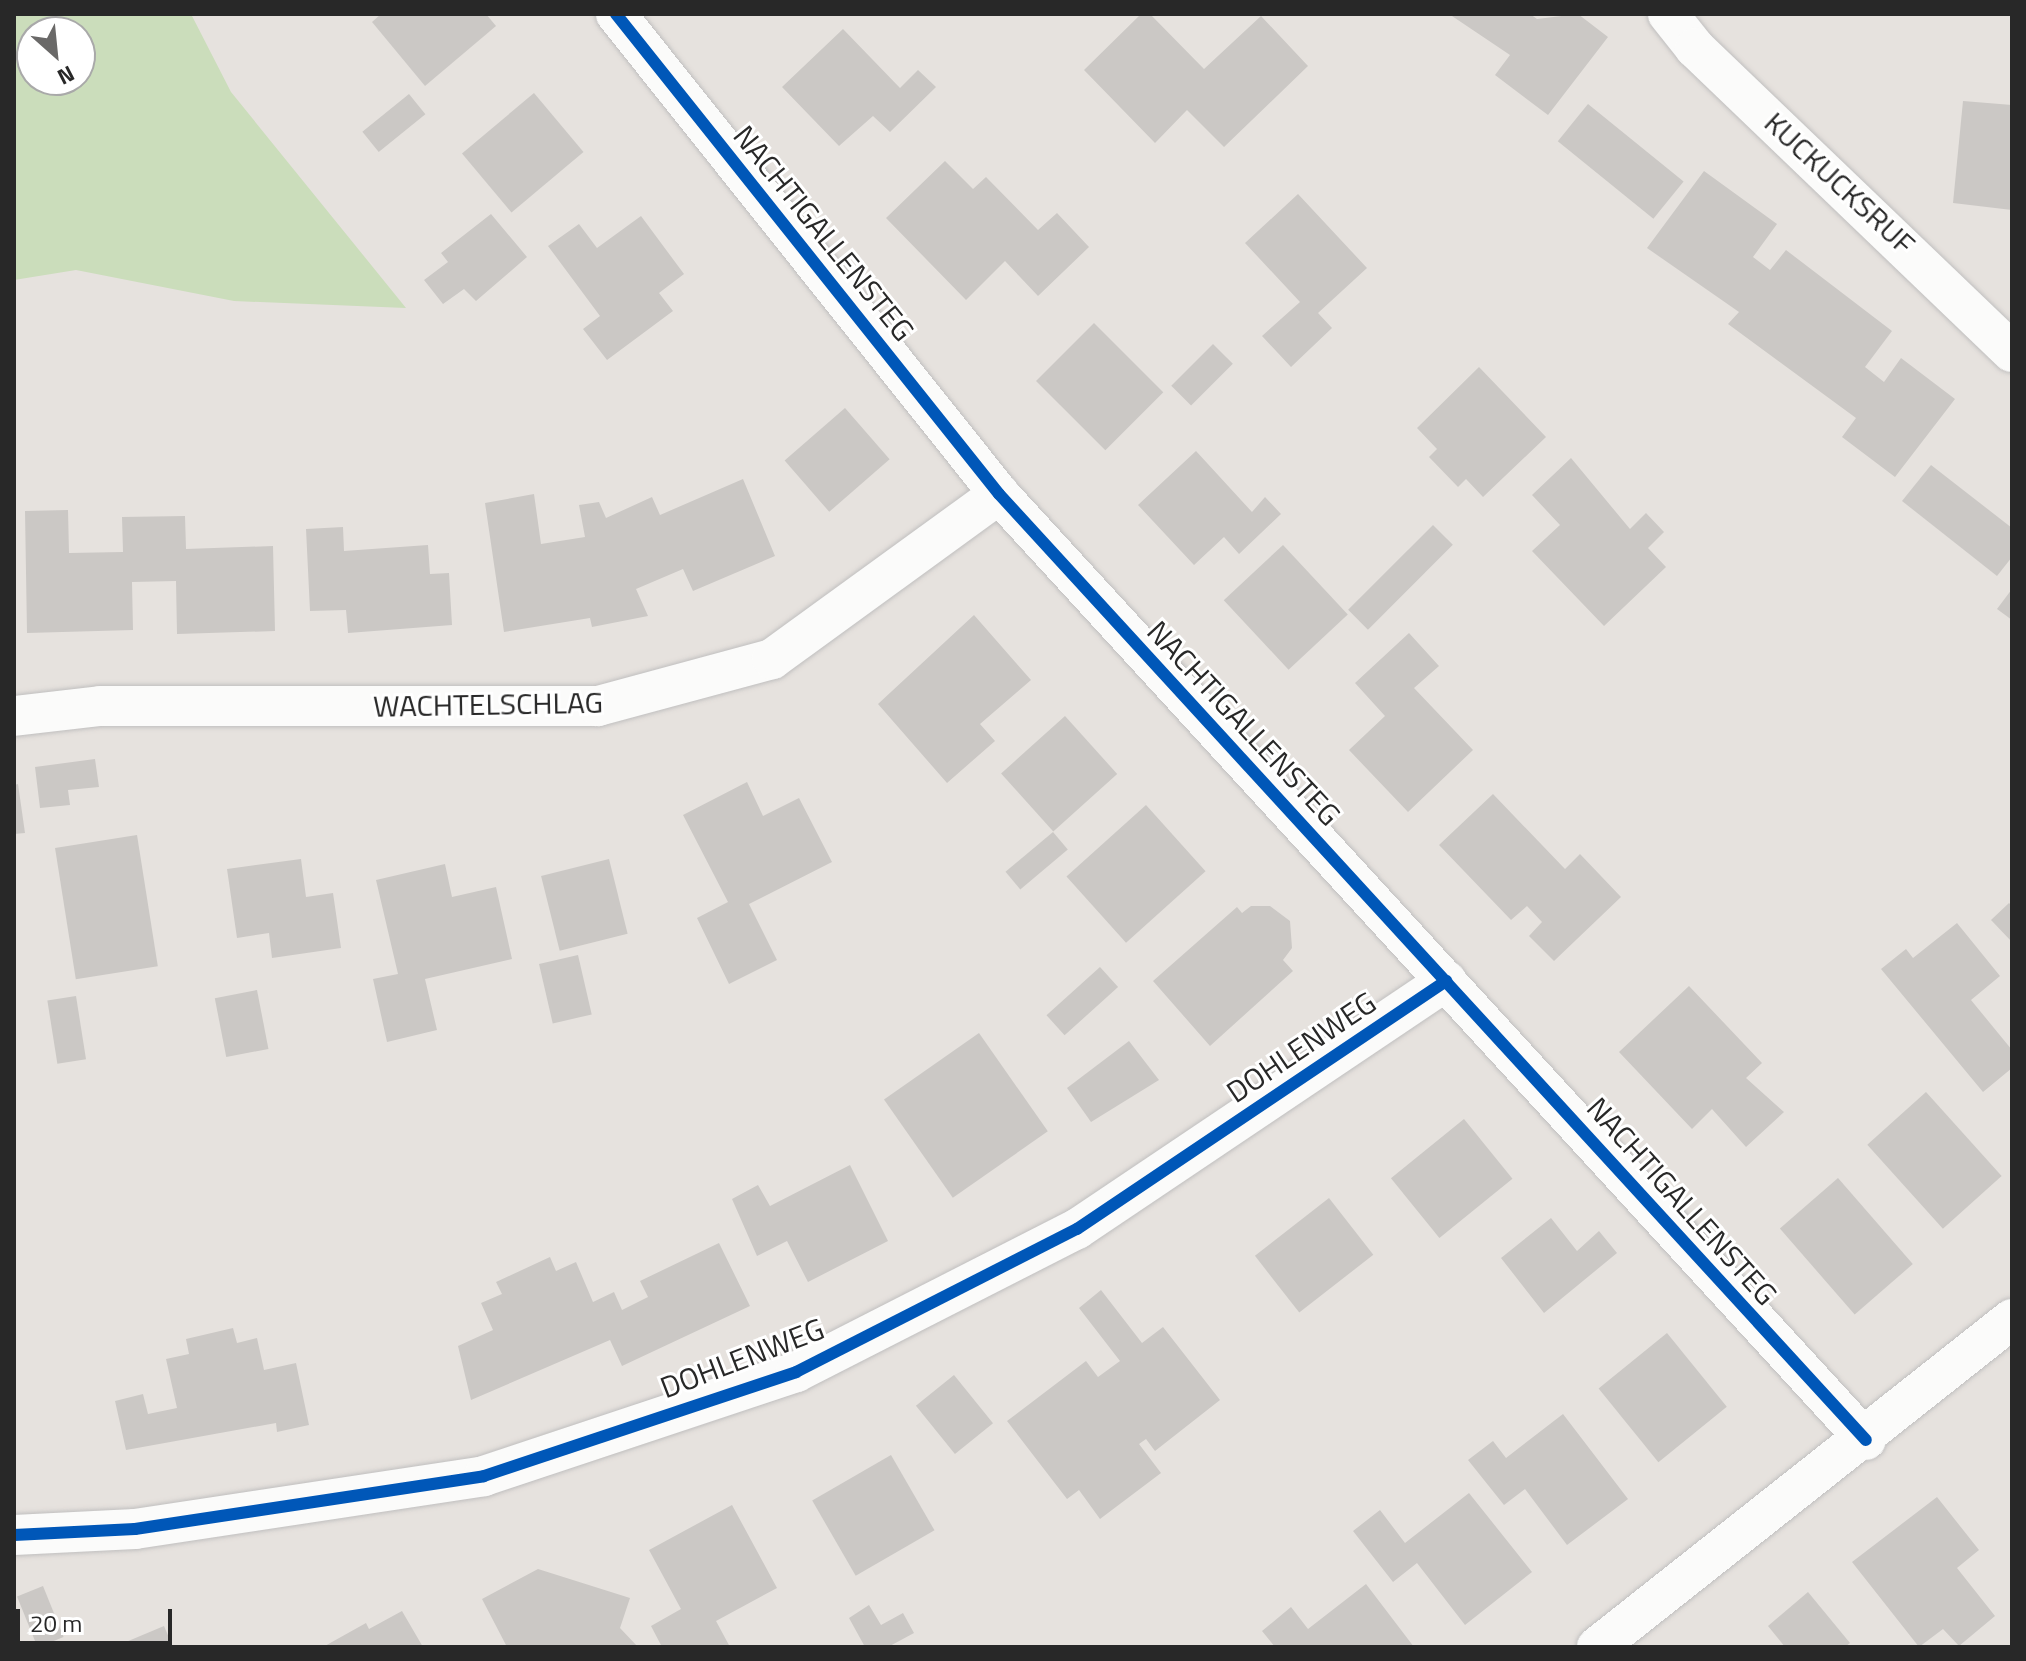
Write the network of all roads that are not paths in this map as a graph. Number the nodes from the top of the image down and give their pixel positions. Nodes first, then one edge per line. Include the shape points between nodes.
1 (616, 14) edge
2 (1668, 14) edge
3 (2012, 352) edge
4 (999, 494) junction
5 (14, 716) edge
6 (1446, 981) junction
7 (2012, 1319) edge
8 (1866, 1440) junction
9 (14, 1535) edge
10 (1597, 1647) edge

1 - 4 street, NACHTIGALLENSTEG
2 - 3 street, KUCKUCKSRUF via 1695,48
4 - 5 street, WACHTELSCHLAG via 772,659 598,706 100,706
4 - 6 street, NACHTIGALLENSTEG
6 - 8 street, NACHTIGALLENSTEG
6 - 9 street, DOHLENWEG via 1077,1229 796,1372 484,1476 135,1529
7 - 8 street
8 - 10 street

